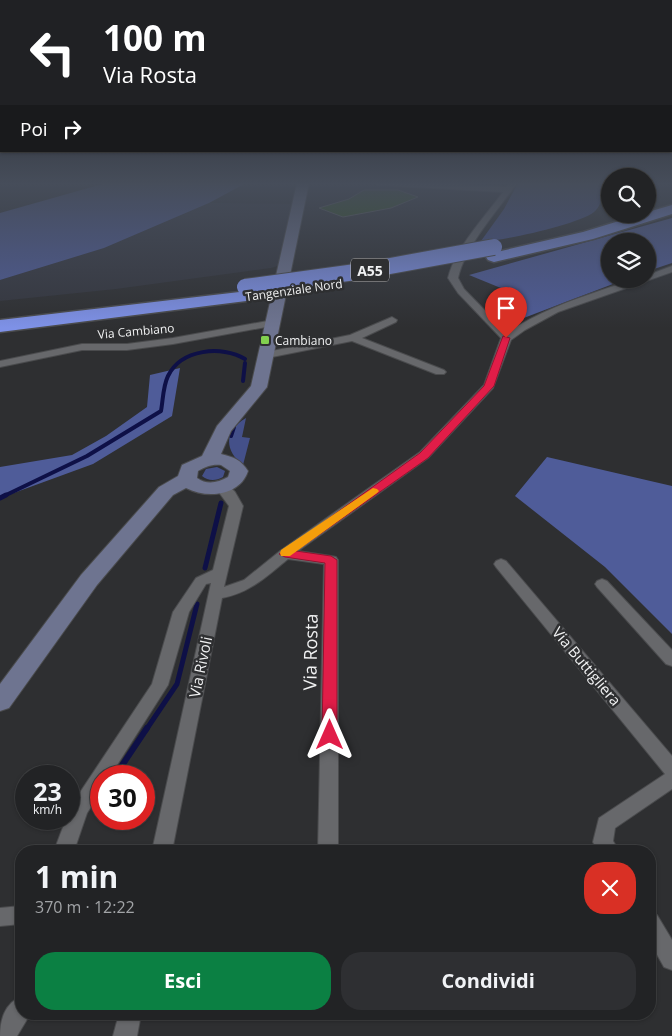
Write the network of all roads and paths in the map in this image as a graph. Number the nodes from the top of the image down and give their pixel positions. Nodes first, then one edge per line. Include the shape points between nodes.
1 (293, 231) edge
2 (479, 231) edge
3 (562, 231) edge
4 (602, 231) edge
5 (494, 252) junction
6 (672, 269) edge
7 (656, 275) edge
8 (619, 288) edge
9 (246, 291) junction
10 (0, 315) edge
11 (392, 320) dead end
12 (273, 323) junction
13 (0, 326) edge
14 (354, 338) junction
15 (506, 338) junction
16 (267, 355) junction
17 (0, 364) edge
18 (440, 372) dead end
19 (217, 460) junction
20 (188, 479) junction
21 (214, 487) junction
22 (156, 504) junction
23 (285, 554) junction
24 (501, 564) dead end
25 (220, 573) junction
26 (602, 584) dead end
27 (215, 594) junction
28 (672, 660) edge
29 (0, 702) edge
30 (672, 769) edge
31 (672, 779) edge
32 (66, 845) edge
33 (163, 845) edge
34 (328, 845) edge
35 (606, 845) edge
36 (15, 916) edge
37 (0, 917) edge
38 (656, 932) edge
39 (672, 960) edge
40 (15, 1018) edge
41 (129, 1020) edge
42 (4, 1036) edge
43 (125, 1036) edge

1 - 12 street
2 - 15 street via 454,273 454,283
3 - 5 highway, Tangenziale Nord / A55
4 - 5 highway, Tangenziale Nord / A55
5 - 9 highway, Tangenziale Nord / A55 via 390,276
6 - 7 street
8 - 15 street via 554,312 519,328
9 - 10 highway, Tangenziale Nord / A55
9 - 13 highway, Tangenziale Nord / A55
11 - 14 street
12 - 16 street
12 - 17 street, Via Cambiano via 173,342 82,347
14 - 16 street
14 - 18 street
15 - 23 street via 489,386 424,455
16 - 19 street via 259,387 229,422 220,439 223,444
19 - 20 street via 194,465 189,469
19 - 21 street via 237,466 239,475 230,484
20 - 21 street, Via Rivoli via 191,483
20 - 22 street via 166,491
21 - 22 street via 180,492
21 - 25 street, Via Rivoli via 230,495 236,506
22 - 29 street via 89,580
23 - 27 street via 249,583
23 - 34 street, Via Rosta via 331,560
24 - 30 street, Via Buttigliera
25 - 27 street, Via Rivoli
25 - 32 street via 201,580 181,612 160,685 78,811
26 - 28 street
27 - 33 street, Via Rivoli
31 - 35 street via 606,824
36 - 37 street
38 - 39 street
40 - 42 street
41 - 43 street

